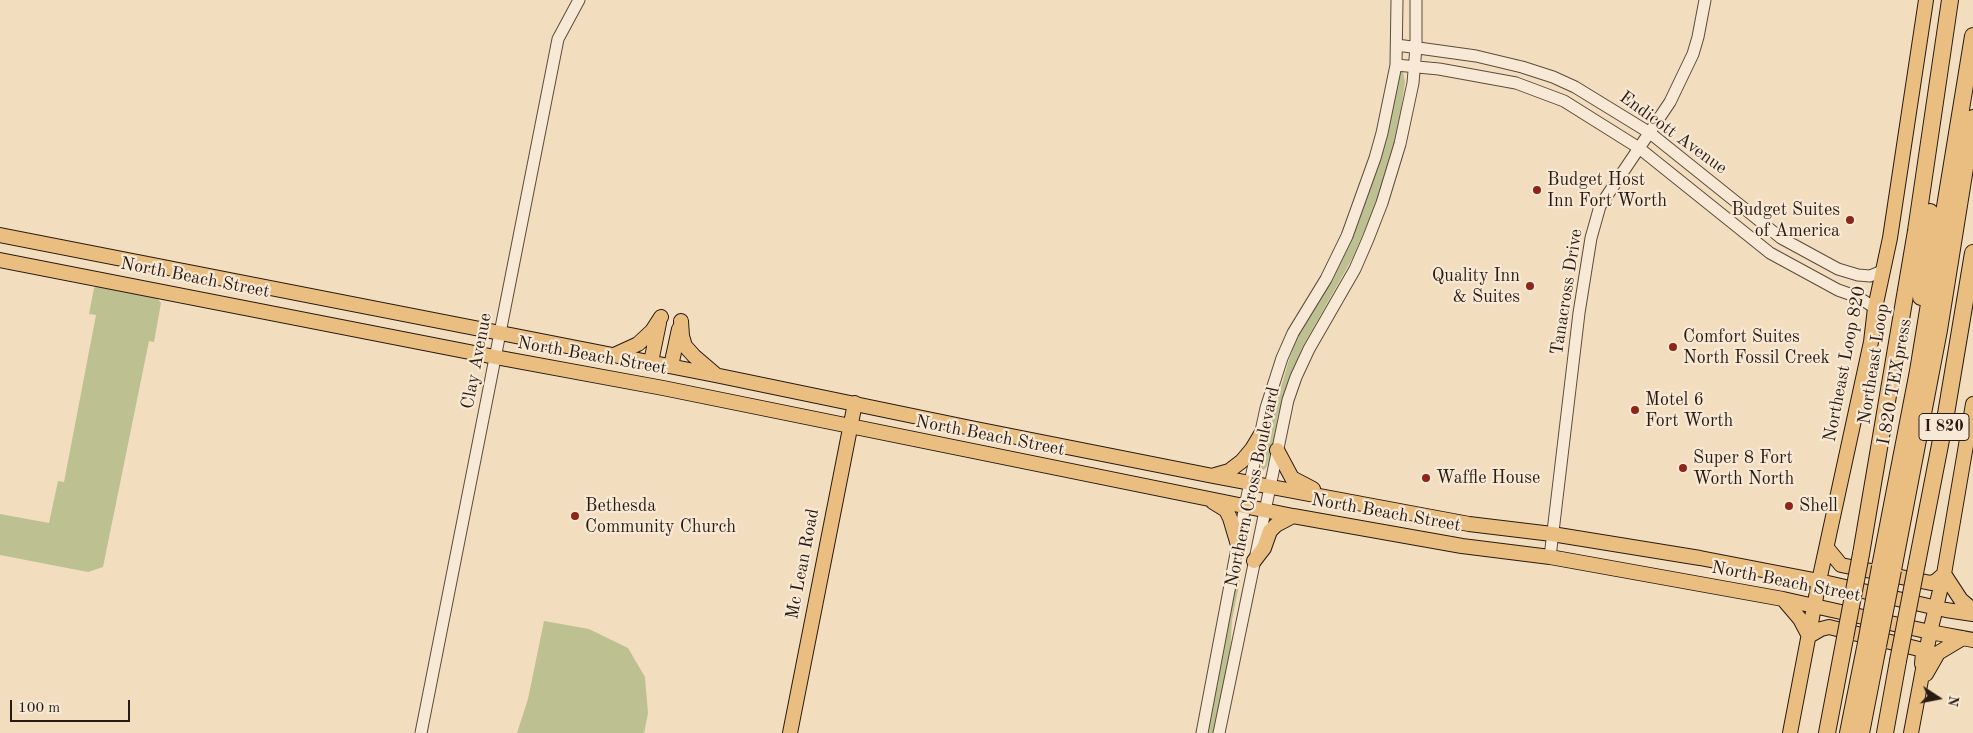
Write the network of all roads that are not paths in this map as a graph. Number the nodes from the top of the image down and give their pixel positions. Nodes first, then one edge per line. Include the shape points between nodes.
1 (579, 0) edge
2 (1397, 0) edge
3 (1416, 0) edge
4 (1705, 0) edge
5 (1926, 0) edge
6 (1950, 0) edge
7 (1973, 36) edge
8 (1397, 45) junction
9 (1416, 47) junction
10 (1396, 66) junction
11 (1415, 67) junction
12 (1973, 118) edge
13 (1932, 125) junction
14 (1650, 133) junction
15 (1639, 148) junction
16 (0, 235) edge
17 (1781, 238) junction
18 (1770, 253) junction
19 (94, 254) junction
20 (1973, 254) edge
21 (0, 260) edge
22 (1882, 271) junction
23 (90, 277) junction
24 (1970, 284) edge
25 (1875, 308) junction
26 (500, 333) junction
27 (613, 355) junction
28 (495, 357) junction
29 (651, 362) junction
30 (672, 366) junction
31 (1918, 371) junction
32 (715, 375) junction
33 (855, 403) junction
34 (1973, 404) edge
35 (850, 427) junction
36 (1261, 434) junction
37 (1277, 450) junction
38 (1213, 476) junction
39 (1250, 482) junction
40 (1269, 486) junction
41 (1206, 498) junction
42 (1340, 500) junction
43 (1245, 506) junction
44 (1264, 510) junction
45 (1294, 516) junction
46 (1552, 534) junction
47 (1238, 545) junction
48 (1827, 548) junction
49 (1550, 556) junction
50 (1254, 561) junction
51 (1887, 568) junction
52 (1944, 574) junction
53 (1819, 581) junction
54 (1783, 599) junction
55 (1814, 606) junction
56 (1935, 608) junction
57 (1973, 610) edge
58 (1973, 614) edge
59 (1930, 632) junction
60 (1808, 636) junction
61 (1968, 639) edge
62 (1844, 642) junction
63 (1872, 645) junction
64 (1921, 683) junction
65 (421, 733) edge
66 (790, 733) edge
67 (1202, 733) edge
68 (1219, 733) edge
69 (1790, 733) edge
70 (1815, 733) edge
71 (1827, 733) edge
72 (1848, 733) edge
73 (1861, 733) edge
74 (1885, 733) edge
75 (1911, 733) edge

1 - 26 street, Clay Avenue via 558,39
2 - 8 street, Northern Cross Boulevard
3 - 9 street, Northern Cross Boulevard
4 - 14 street, Tanacross Drive via 1693,54 1670,102
5 - 22 main road, Northeast Loop 820 via 1890,238
6 - 13 highway, Northeast Loop
7 - 31 highway, I 820 TEXpress
8 - 9 street, Endicott Avenue
8 - 10 street, Northern Cross Boulevard
9 - 11 street, Northern Cross Boulevard
9 - 14 street, Endicott Avenue via 1476,56 1553,77 1596,98
10 - 11 street, Endicott Avenue
10 - 36 street, Northern Cross Boulevard via 1382,133 1357,210 1326,279 1301,316 1289,341 1266,408
11 - 15 street, Endicott Avenue via 1470,74 1541,91 1582,110
11 - 37 street, Northern Cross Boulevard via 1400,144 1382,203 1355,269 1296,377
12 - 51 highway, I 820 TEXpress via 1939,330
13 - 31 highway via 1934,165 1916,336
13 - 62 highway, Northeast Loop, bridge via 1877,468
14 - 15 street, Tanacross Drive
14 - 17 street, Endicott Avenue
15 - 18 street, Endicott Avenue
15 - 46 street, Tanacross Drive via 1600,206 1591,238
16 - 19 main road, North Beach Street
17 - 18 street
17 - 22 street, Endicott Avenue via 1838,269 1870,276
18 - 25 street, Endicott Avenue
19 - 23 main road
19 - 26 main road, North Beach Street
20 - 24 highway, I 820
21 - 23 main road, North Beach Street
22 - 25 main road, Northeast Loop 820
23 - 28 main road, North Beach Street
24 - 74 highway, I 820, bridge
25 - 48 main road, Northeast Loop 820 via 1871,342
26 - 27 main road, North Beach Street
26 - 28 street, Clay Avenue
27 - 29 main road, North Beach Street
27 - 29 main road via 638,344 661,318
28 - 35 main road, North Beach Street
28 - 65 street, Clay Avenue
29 - 30 main road, North Beach Street
30 - 32 main road, North Beach Street
30 - 32 main road via 681,321 685,346
31 - 51 highway, I 820 TEXpress
32 - 33 main road, North Beach Street
33 - 35 main road, Mc Lean Road
33 - 38 main road, North Beach Street
34 - 52 main road
35 - 41 main road, North Beach Street
35 - 66 main road, Mc Lean Road
36 - 38 main road via 1242,461 1229,471
36 - 39 street, Northern Cross Boulevard
37 - 40 street, Northern Cross Boulevard
37 - 42 main road via 1292,478
38 - 39 main road, North Beach Street
39 - 40 main road, North Beach Street
39 - 43 street, Northern Cross Boulevard
40 - 42 main road, North Beach Street
40 - 44 street, Northern Cross Boulevard
41 - 43 main road, North Beach Street
41 - 47 main road via 1226,510
42 - 46 main road, North Beach Street via 1469,524
43 - 44 main road, North Beach Street
43 - 47 street, Northern Cross Boulevard
44 - 45 main road, North Beach Street
44 - 50 street, Northern Cross Boulevard
45 - 49 main road, North Beach Street via 1462,546
45 - 50 main road via 1270,531 1264,548
46 - 49 street, Tanacross Drive
46 - 53 main road, North Beach Street
47 - 67 street, Northern Cross Boulevard
48 - 52 main road via 1841,565 1931,583
48 - 53 main road, Northeast Loop 820
49 - 54 main road, North Beach Street
50 - 68 street, Northern Cross Boulevard
51 - 63 highway, I 820 TEXpress, bridge
52 - 56 main road
52 - 57 main road via 1960,600
53 - 55 main road, Northeast Loop 820
53 - 56 main road, North Beach Street
54 - 55 main road, North Beach Street
54 - 60 main road via 1800,619
55 - 59 main road, North Beach Street
55 - 60 main road, Northeast Loop 820
56 - 58 main road, North Beach Street
56 - 59 main road
59 - 61 main road, North Beach Street
59 - 64 main road
60 - 64 main road via 1829,627 1919,649 1923,653
60 - 69 main road, Northeast Loop 820
61 - 64 main road via 1938,653
62 - 70 highway via 1834,652
62 - 71 highway, Northeast Loop
63 - 72 highway, I 820 TEXpress
63 - 73 highway, I 820 TEXpress
64 - 75 main road

